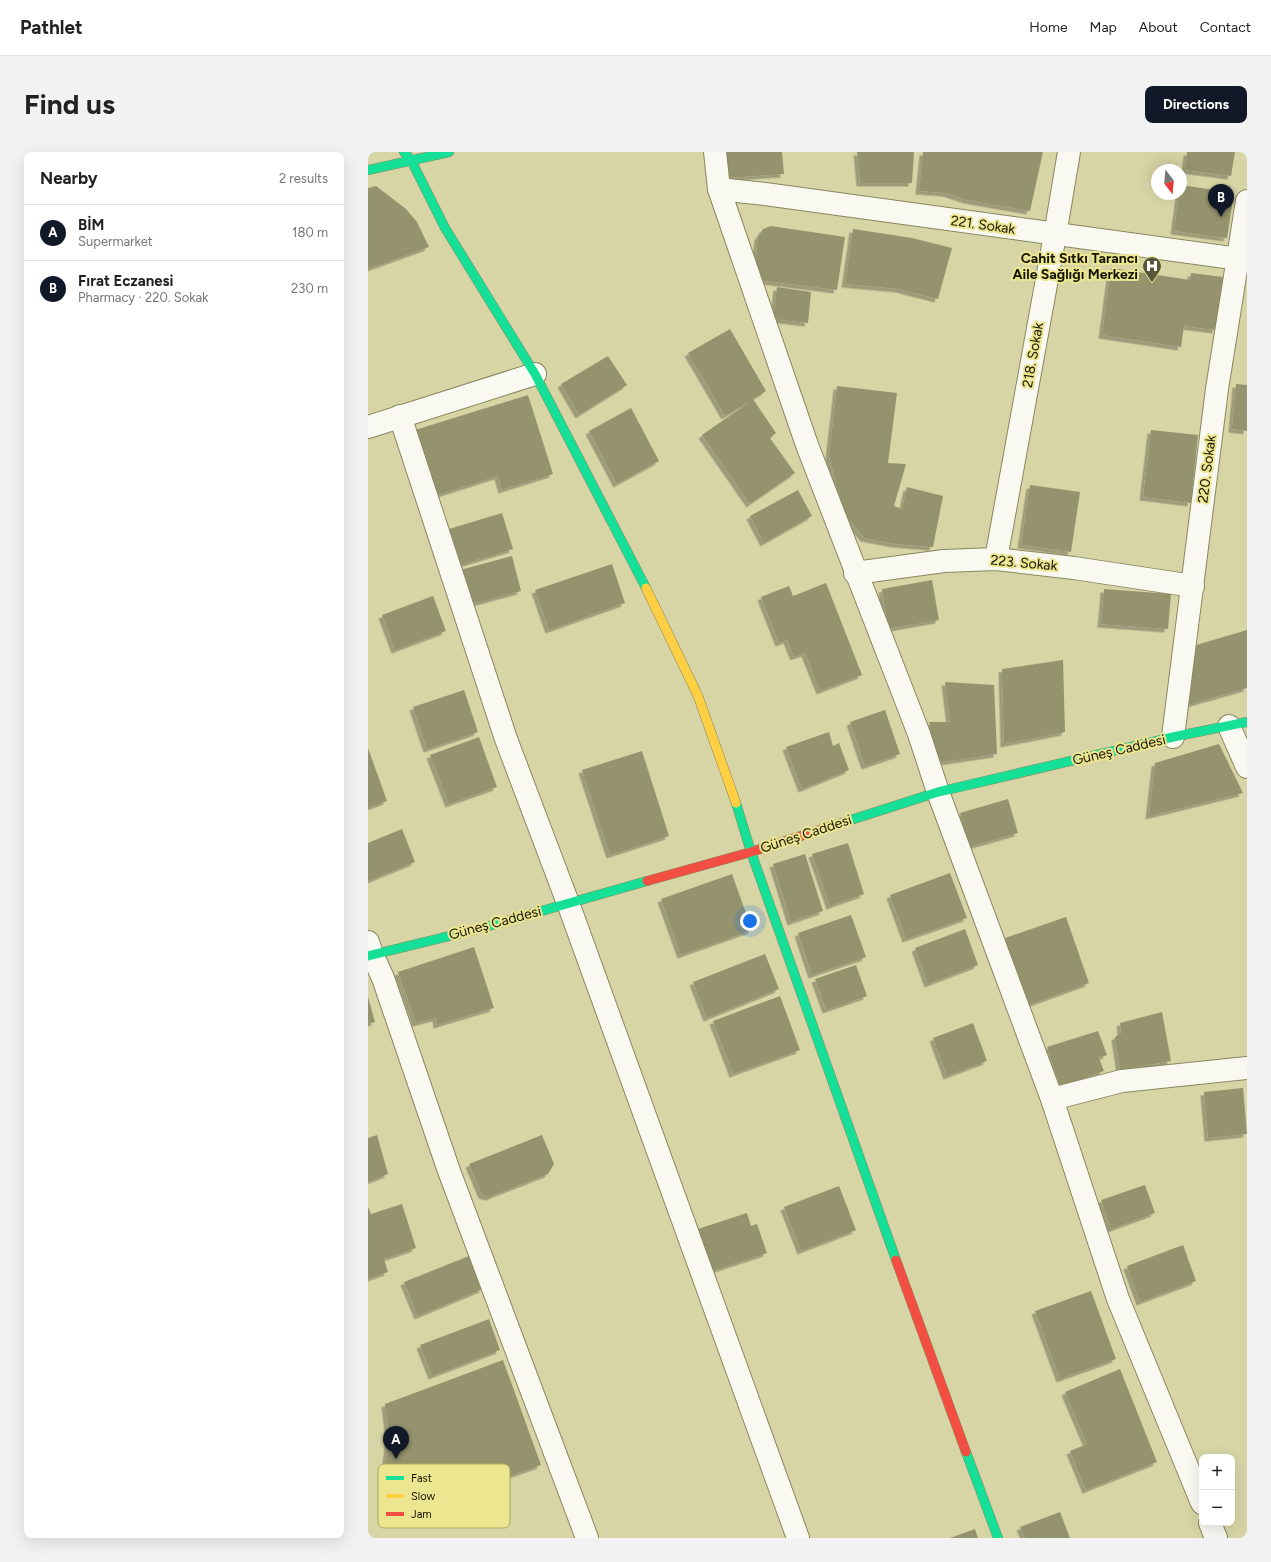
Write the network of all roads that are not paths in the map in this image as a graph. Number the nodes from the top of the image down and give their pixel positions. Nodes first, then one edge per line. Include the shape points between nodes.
1 (449, 152) edge
2 (715, 152) edge
3 (1068, 152) edge
4 (410, 155) edge
5 (368, 170) edge
6 (719, 189) junction
7 (1247, 202) edge
8 (1055, 235) junction
9 (1242, 259) edge
10 (535, 374) junction
11 (400, 416) junction
12 (368, 427) edge
13 (996, 559) junction
14 (855, 572) junction
15 (1193, 586) junction
16 (1238, 724) edge
17 (1173, 737) junction
18 (1247, 767) edge
19 (938, 792) junction
20 (751, 852) junction
21 (568, 903) junction
22 (369, 951) edge
23 (1247, 1068) edge
24 (1052, 1099) junction
25 (1199, 1496) edge
26 (1211, 1526) edge
27 (587, 1538) edge
28 (798, 1538) edge
29 (998, 1538) edge
30 (1216, 1538) edge

1 - 4 street
2 - 6 street
3 - 8 street, 218. Sokak
4 - 5 street
4 - 10 street via 444,228
6 - 8 street, 221. Sokak
6 - 14 street via 807,445
7 - 9 street, 220. Sokak
8 - 9 street, 221. Sokak
8 - 13 street, 218. Sokak
9 - 15 street, 220. Sokak via 1217,389
10 - 11 street
10 - 20 street via 633,561 698,696
11 - 12 street
11 - 21 street via 506,739
13 - 14 street, 223. Sokak via 944,561
13 - 15 street, 223. Sokak
14 - 19 street via 919,734
15 - 17 street, 220. Sokak
16 - 17 street, Güneş Caddesi
16 - 18 street
17 - 19 street, Güneş Caddesi
19 - 20 street, Güneş Caddesi
19 - 24 street
20 - 21 street, Güneş Caddesi
20 - 29 street
21 - 22 street, Güneş Caddesi via 478,929
21 - 28 street
22 - 27 street via 383,978 449,1171
23 - 24 street via 1122,1081
24 - 25 street via 1118,1299
26 - 30 street

